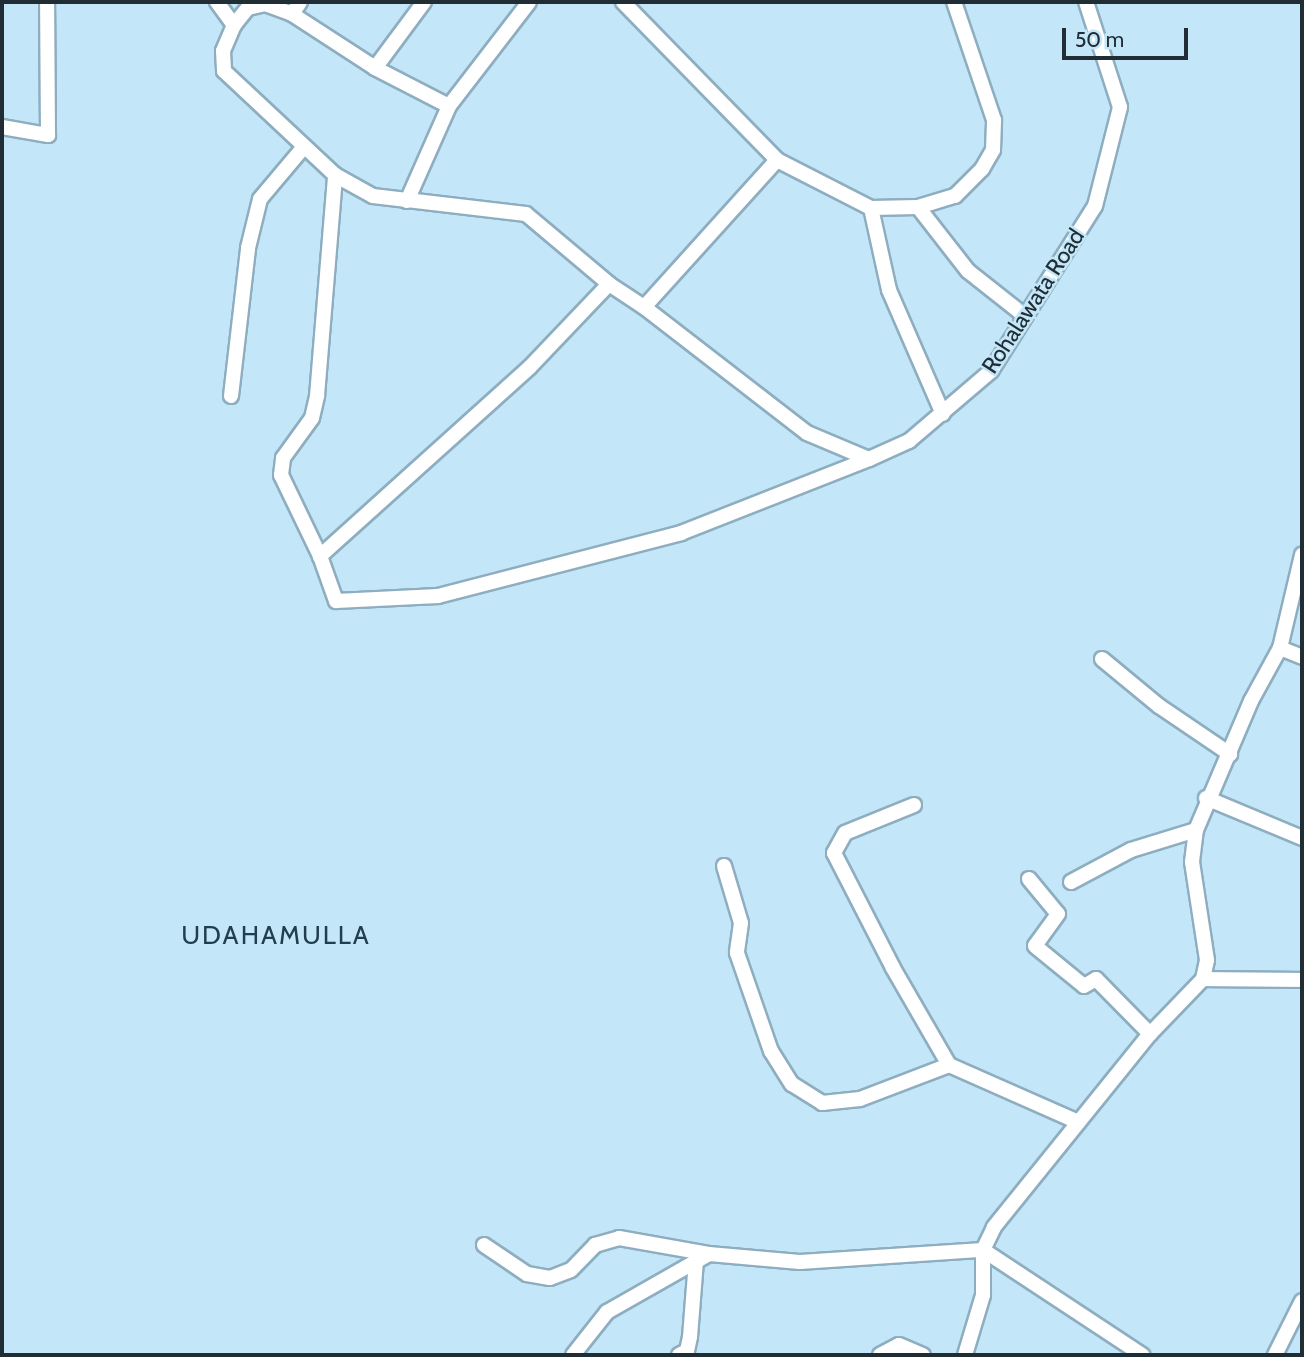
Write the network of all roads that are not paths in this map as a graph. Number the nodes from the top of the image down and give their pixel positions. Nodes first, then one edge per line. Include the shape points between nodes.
1 (47, 2) edge
2 (217, 2) edge
3 (424, 2) edge
4 (529, 2) edge
5 (624, 2) edge
6 (954, 2) edge
7 (1086, 2) edge
8 (296, 8) edge
9 (234, 25) junction
10 (376, 68) junction
11 (449, 106) junction
12 (2, 127) edge
13 (303, 148) junction
14 (777, 160) junction
15 (335, 175) junction
16 (407, 201) junction
17 (871, 208) junction
18 (918, 208) junction
19 (610, 284) junction
20 (644, 307) junction
21 (1025, 316) junction
22 (231, 396) dead end
23 (943, 414) junction
24 (869, 458) junction
25 (1302, 555) edge
26 (320, 556) junction
27 (1280, 648) junction
28 (1302, 657) edge
29 (1102, 659) dead end
30 (1230, 754) junction
31 (1206, 798) junction
32 (914, 805) dead end
33 (1196, 830) junction
34 (1302, 838) edge
35 (724, 866) dead end
36 (1029, 879) dead end
37 (1071, 882) dead end
38 (1203, 979) junction
39 (1302, 980) edge
40 (1150, 1034) junction
41 (950, 1065) junction
42 (1078, 1122) junction
43 (484, 1245) dead end
44 (983, 1250) junction
45 (703, 1257) junction
46 (1302, 1300) edge
47 (573, 1355) edge
48 (679, 1355) edge
49 (880, 1355) edge
50 (923, 1355) edge
51 (965, 1355) edge
52 (1142, 1355) edge
53 (1275, 1355) edge

1 - 12 street via 48,135
2 - 9 street
3 - 10 street
4 - 11 street
5 - 14 street
6 - 18 street via 994,120 993,150 982,169 955,196
7 - 21 street, Rohalawata Road via 1120,107 1095,206
8 - 9 street via 265,4 248,8
8 - 10 street
9 - 13 street via 223,51 224,71
10 - 11 street
11 - 16 street
13 - 15 street
13 - 22 street via 261,199 248,248
14 - 17 street
14 - 20 street
15 - 16 street via 373,196
15 - 26 street via 317,396 312,418 283,458 281,475
16 - 19 street via 526,215
17 - 18 street
17 - 23 street via 889,290
18 - 21 street via 968,271
19 - 20 street
19 - 26 street via 530,367
20 - 24 street via 807,433
21 - 23 street, Rohalawata Road via 991,371
23 - 24 street, Rohalawata Road via 909,441
24 - 26 street, Rohalawata Road via 681,533 438,596 336,601
25 - 27 street
27 - 28 street
27 - 30 street via 1251,701
29 - 30 street via 1159,706
30 - 31 street
31 - 33 street
31 - 34 street
32 - 41 street via 845,833 834,853
33 - 37 street via 1131,850
33 - 38 street via 1192,862 1207,960
35 - 41 street via 741,923 737,953 771,1051 792,1084 822,1103 860,1099
36 - 40 street via 1058,914 1035,946 1084,986 1096,979
38 - 39 street
38 - 40 street
40 - 42 street
41 - 42 street
42 - 44 street via 993,1227
43 - 45 street via 527,1274 550,1278 570,1270 595,1245 619,1238
44 - 45 street via 800,1262
44 - 51 street via 983,1296
44 - 52 street
45 - 47 street via 607,1312
45 - 48 street via 687,1351
46 - 53 street
49 - 50 street via 899,1345

